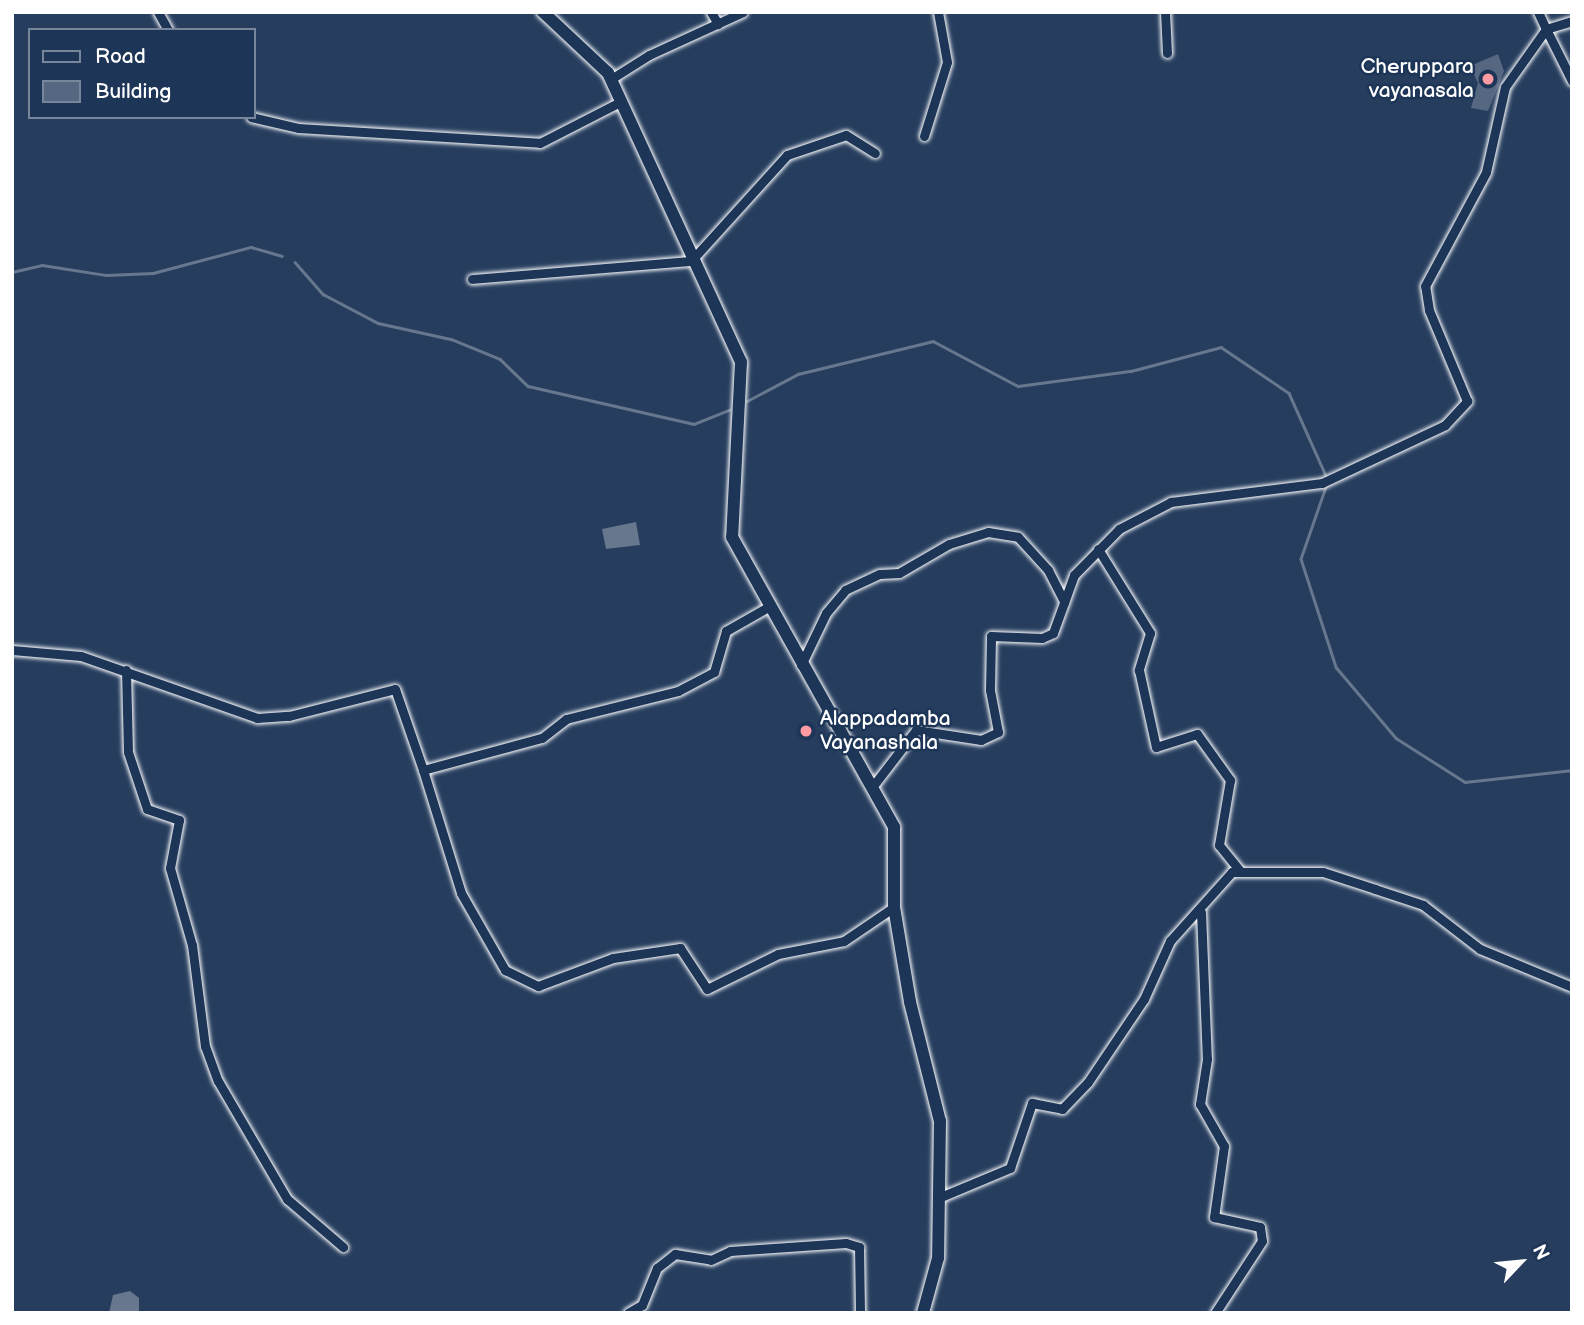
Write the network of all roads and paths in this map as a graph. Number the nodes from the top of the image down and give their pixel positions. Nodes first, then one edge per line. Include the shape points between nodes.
1 (158, 12) edge
2 (543, 12) edge
3 (711, 12) edge
4 (743, 12) edge
5 (938, 12) edge
6 (1165, 12) edge
7 (1538, 12) edge
8 (1572, 21) edge
9 (718, 24) junction
10 (167, 28) edge
11 (1546, 29) junction
12 (1167, 53) dead end
13 (611, 79) junction
14 (1572, 81) edge
15 (622, 102) junction
16 (256, 118) edge
17 (923, 136) dead end
18 (875, 153) dead end
19 (691, 261) junction
20 (472, 279) dead end
21 (1098, 549) junction
22 (1064, 602) junction
23 (768, 607) junction
24 (12, 650) edge
25 (801, 665) junction
26 (126, 670) junction
27 (422, 770) junction
28 (873, 786) junction
29 (1240, 871) junction
30 (894, 907) junction
31 (1201, 912) junction
32 (1572, 987) edge
33 (943, 1196) junction
34 (342, 1247) dead end
35 (628, 1313) edge
36 (860, 1313) edge
37 (923, 1313) edge
38 (1215, 1313) edge

1 - 10 street
2 - 13 street
3 - 9 street
4 - 9 street
5 - 17 street via 947,62
6 - 12 street
7 - 11 street
8 - 11 street
9 - 13 street via 649,55
11 - 14 street
11 - 21 street via 1505,87 1486,172 1425,286 1429,310 1467,401 1425,436 1322,483 1171,502 1119,529
13 - 15 street
15 - 16 street via 540,143 298,128
15 - 19 street
18 - 19 street via 846,135 787,155
19 - 20 street
19 - 23 street via 741,362 730,519 732,537
21 - 22 street via 1074,575
21 - 29 street via 1150,633 1139,670 1156,747 1197,734 1230,780 1219,845
22 - 25 street via 1048,570 1018,537 988,532 948,544 899,573 880,573 845,590 826,613
22 - 28 street via 1053,633 1042,638 991,636 990,690 998,732 981,740 916,730
23 - 25 street
23 - 27 street via 726,631 713,672 678,691 566,719 542,737
24 - 26 street via 81,656
25 - 28 street
26 - 27 street via 213,707 257,718 289,716 394,689
26 - 34 street via 128,752 146,809 179,820 170,868 192,945 205,1046 218,1081 287,1199
27 - 30 street via 461,893 505,970 538,986 613,958 680,948 707,989 778,954 844,941
28 - 30 street via 894,827
29 - 31 street via 1209,895
29 - 32 street via 1323,872 1423,905 1480,949
30 - 33 street via 909,1002 940,1121
31 - 33 street via 1170,941 1144,999 1088,1082 1062,1109 1032,1102 1010,1168
31 - 38 street via 1207,1059 1200,1104 1224,1146 1213,1217 1260,1227 1262,1241
33 - 37 street via 938,1258
35 - 36 street via 642,1305 657,1268 675,1254 711,1260 730,1251 846,1243 859,1247

